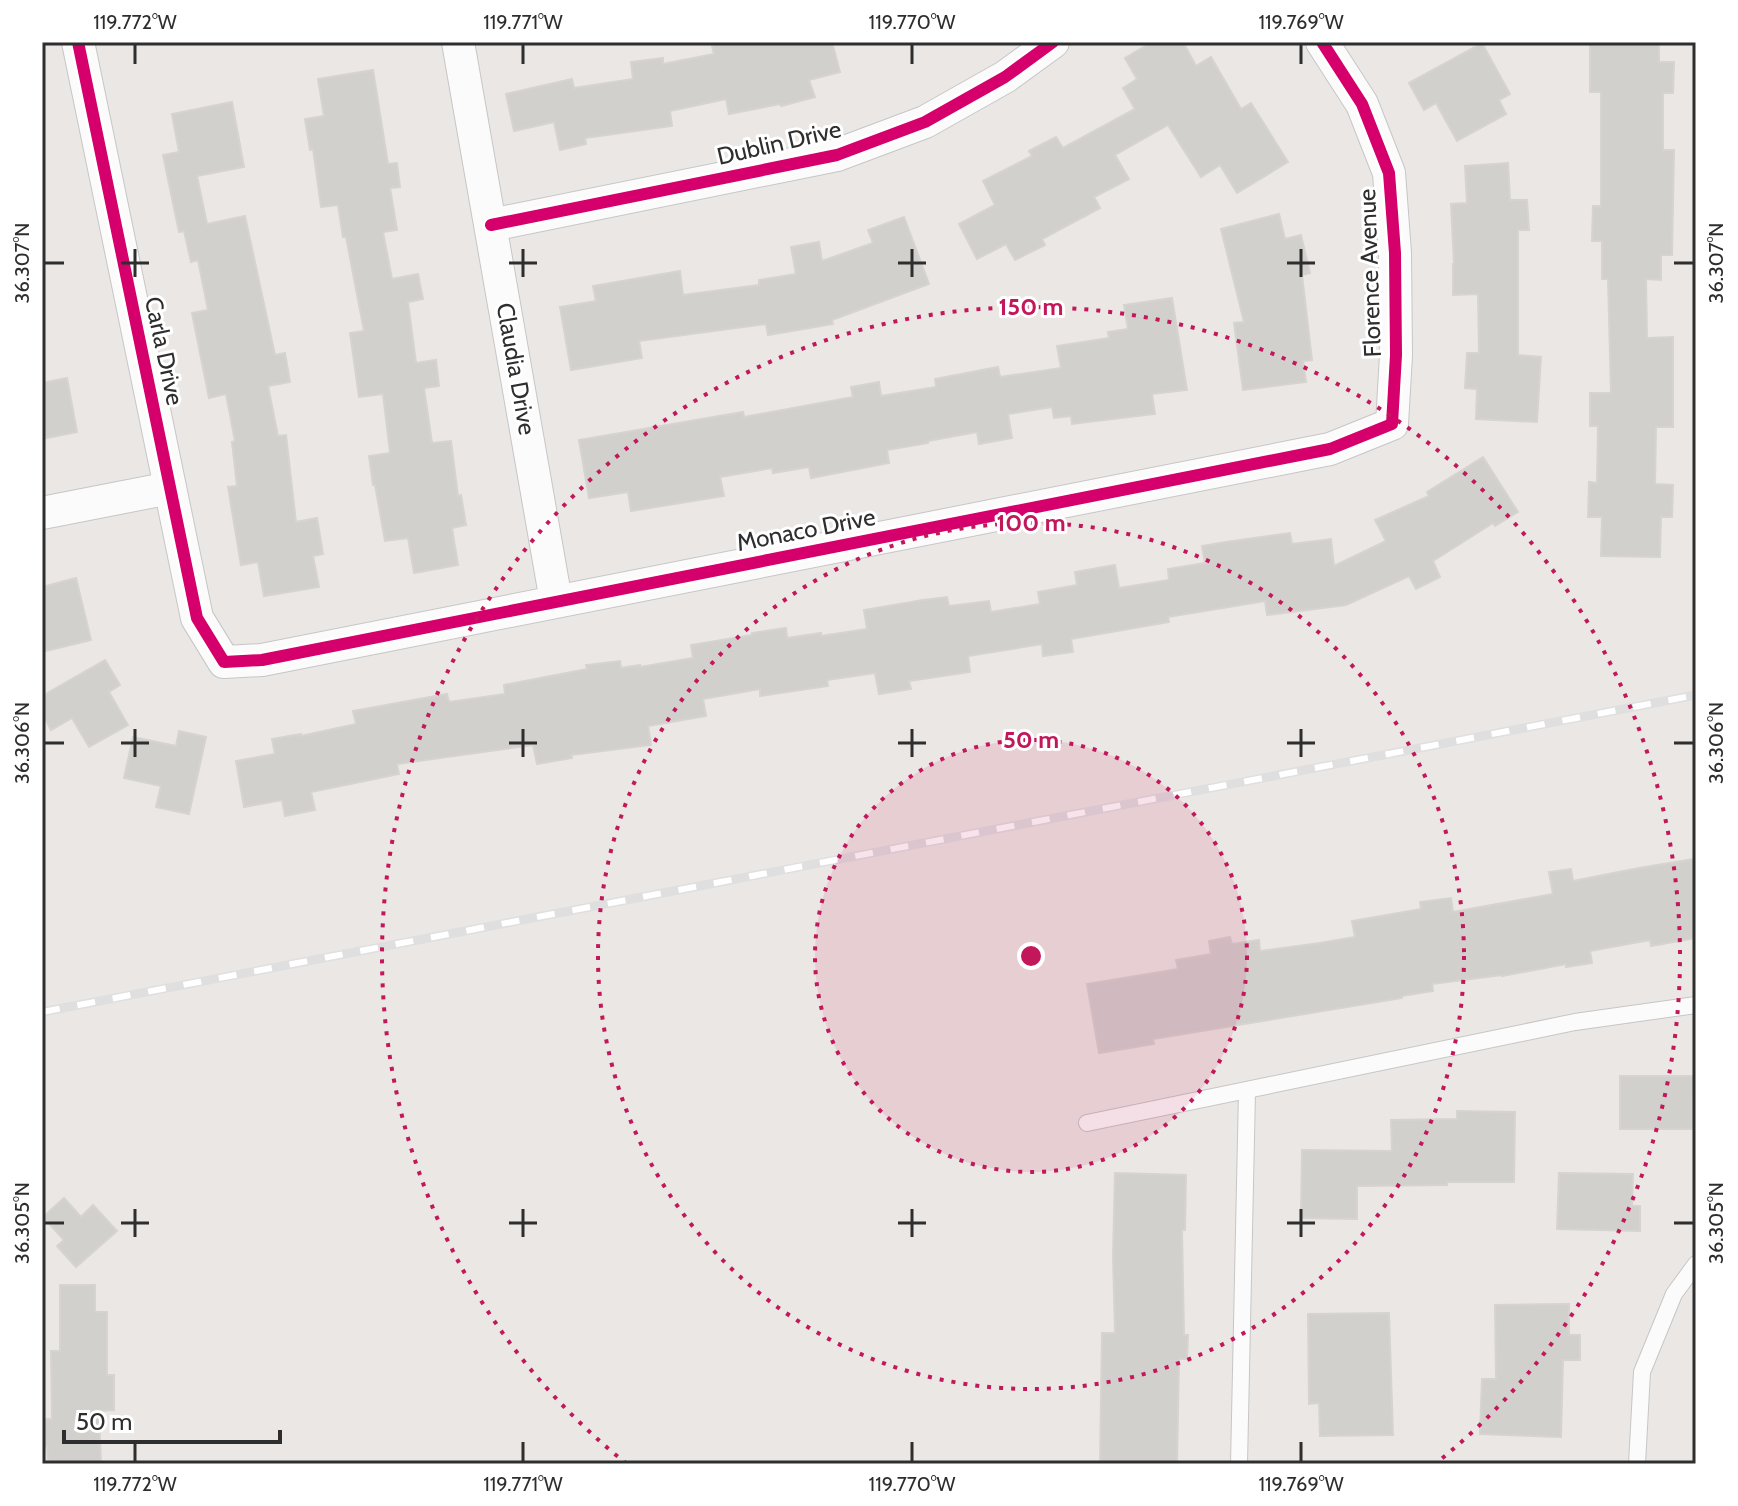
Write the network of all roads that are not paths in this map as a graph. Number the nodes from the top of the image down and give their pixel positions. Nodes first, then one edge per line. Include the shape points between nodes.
1 (78, 42) edge
2 (458, 42) edge
3 (1053, 42) edge
4 (1322, 42) edge
5 (491, 225) junction
6 (1392, 424) joint
7 (170, 488) junction
8 (42, 513) edge
9 (556, 601) junction
10 (224, 662) joint
11 (1696, 1005) edge
12 (1247, 1091) junction
13 (1087, 1123) dead end
14 (1696, 1264) edge
15 (1239, 1464) edge
16 (1637, 1464) edge

1 - 7 street, Carla Drive
2 - 5 street, Claudia Drive
3 - 5 street, Dublin Drive via 1005,77 925,122 837,155
4 - 6 street, Florence Avenue via 1362,104 1389,173 1395,253
5 - 9 street, Claudia Drive
6 - 9 street, Monaco Drive via 1330,449
7 - 8 street
7 - 10 street, Carla Drive via 197,618
9 - 10 street, Monaco Drive via 262,660
11 - 12 lane via 1575,1022
12 - 13 lane
12 - 15 lane
14 - 16 lane via 1674,1294 1642,1372

